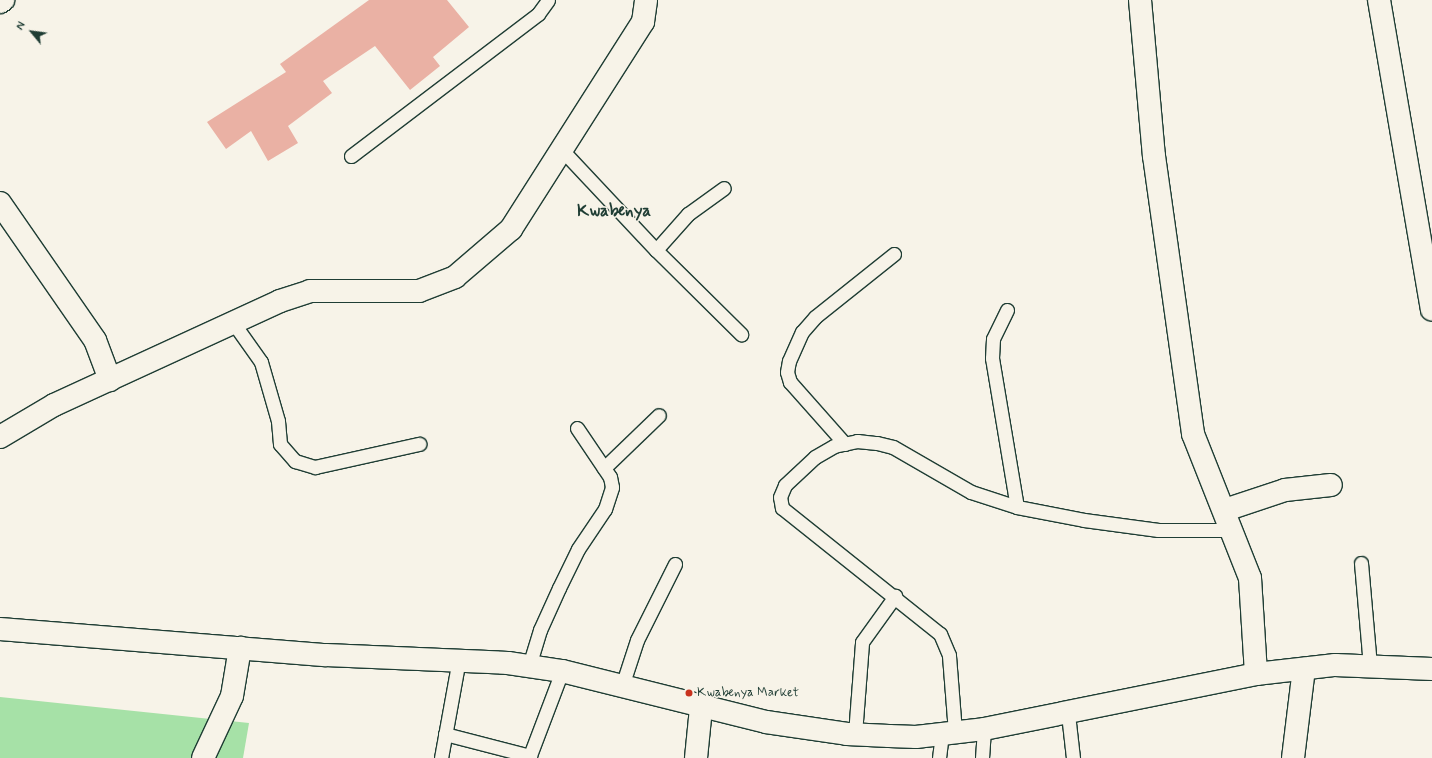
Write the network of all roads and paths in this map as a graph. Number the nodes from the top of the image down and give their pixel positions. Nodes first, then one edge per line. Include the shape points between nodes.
1 (3, 0) edge
2 (548, 0) edge
3 (646, 0) edge
4 (1140, 0) edge
5 (1379, 0) edge
6 (0, 2) edge
7 (562, 150) junction
8 (351, 156) dead end
9 (724, 188) dead end
10 (0, 203) edge
11 (656, 250) junction
12 (894, 254) dead end
13 (1007, 310) dead end
14 (1432, 310) edge
15 (232, 321) junction
16 (740, 334) dead end
17 (110, 380) junction
18 (659, 415) dead end
19 (577, 428) dead end
20 (0, 437) edge
21 (419, 444) dead end
22 (846, 444) junction
23 (604, 468) junction
24 (1332, 485) dead end
25 (1018, 507) junction
26 (1229, 520) junction
27 (1361, 563) dead end
28 (675, 564) dead end
29 (895, 596) junction
30 (0, 629) edge
31 (240, 648) junction
32 (459, 659) junction
33 (1370, 665) junction
34 (529, 666) junction
35 (1432, 668) edge
36 (1304, 669) junction
37 (562, 671) junction
38 (1256, 674) junction
39 (622, 686) junction
40 (701, 708) junction
41 (1068, 714) junction
42 (984, 729) junction
43 (949, 733) junction
44 (445, 734) junction
45 (855, 734) junction
46 (530, 757) edge
47 (203, 758) edge
48 (441, 758) edge
49 (696, 758) edge
50 (939, 758) edge
51 (982, 758) edge
52 (1073, 758) edge
53 (1293, 758) edge

1 - 6 street
2 - 8 lane via 538,14
3 - 7 street via 643,22
4 - 26 street via 1154,156 1193,434
5 - 14 street
7 - 11 lane
7 - 15 street via 503,239 438,286 419,291 381,293 310,291
9 - 11 lane via 688,214
10 - 17 street via 95,340
11 - 16 lane
12 - 22 lane via 815,317 802,332 789,361 787,372 790,382
13 - 25 lane via 993,339 992,358
15 - 17 street
15 - 21 lane via 261,362 278,421 280,444 295,461 315,467
17 - 20 street via 54,405
18 - 23 lane
19 - 23 lane
22 - 25 lane via 857,441 893,447 971,492
22 - 29 lane via 815,457 785,485 780,496 782,508
23 - 34 lane via 612,487 605,509 578,549 559,588 540,630
24 - 26 street via 1285,490
25 - 26 lane via 1084,520 1158,530
26 - 38 street via 1254,598
27 - 33 lane
28 - 39 lane via 637,640
29 - 43 lane via 940,634 949,655
29 - 45 lane via 862,642
30 - 31 street
31 - 32 street via 326,655
31 - 47 street via 232,696
32 - 34 street
32 - 44 lane
33 - 35 street
33 - 36 street
34 - 37 street
36 - 38 street
36 - 53 street
37 - 39 street
37 - 46 lane
38 - 41 street
39 - 40 street
40 - 45 street via 766,722
40 - 49 street
41 - 42 street
41 - 52 lane
42 - 43 street
42 - 51 lane
43 - 45 street via 916,737
43 - 50 lane
44 - 46 lane
44 - 48 lane

